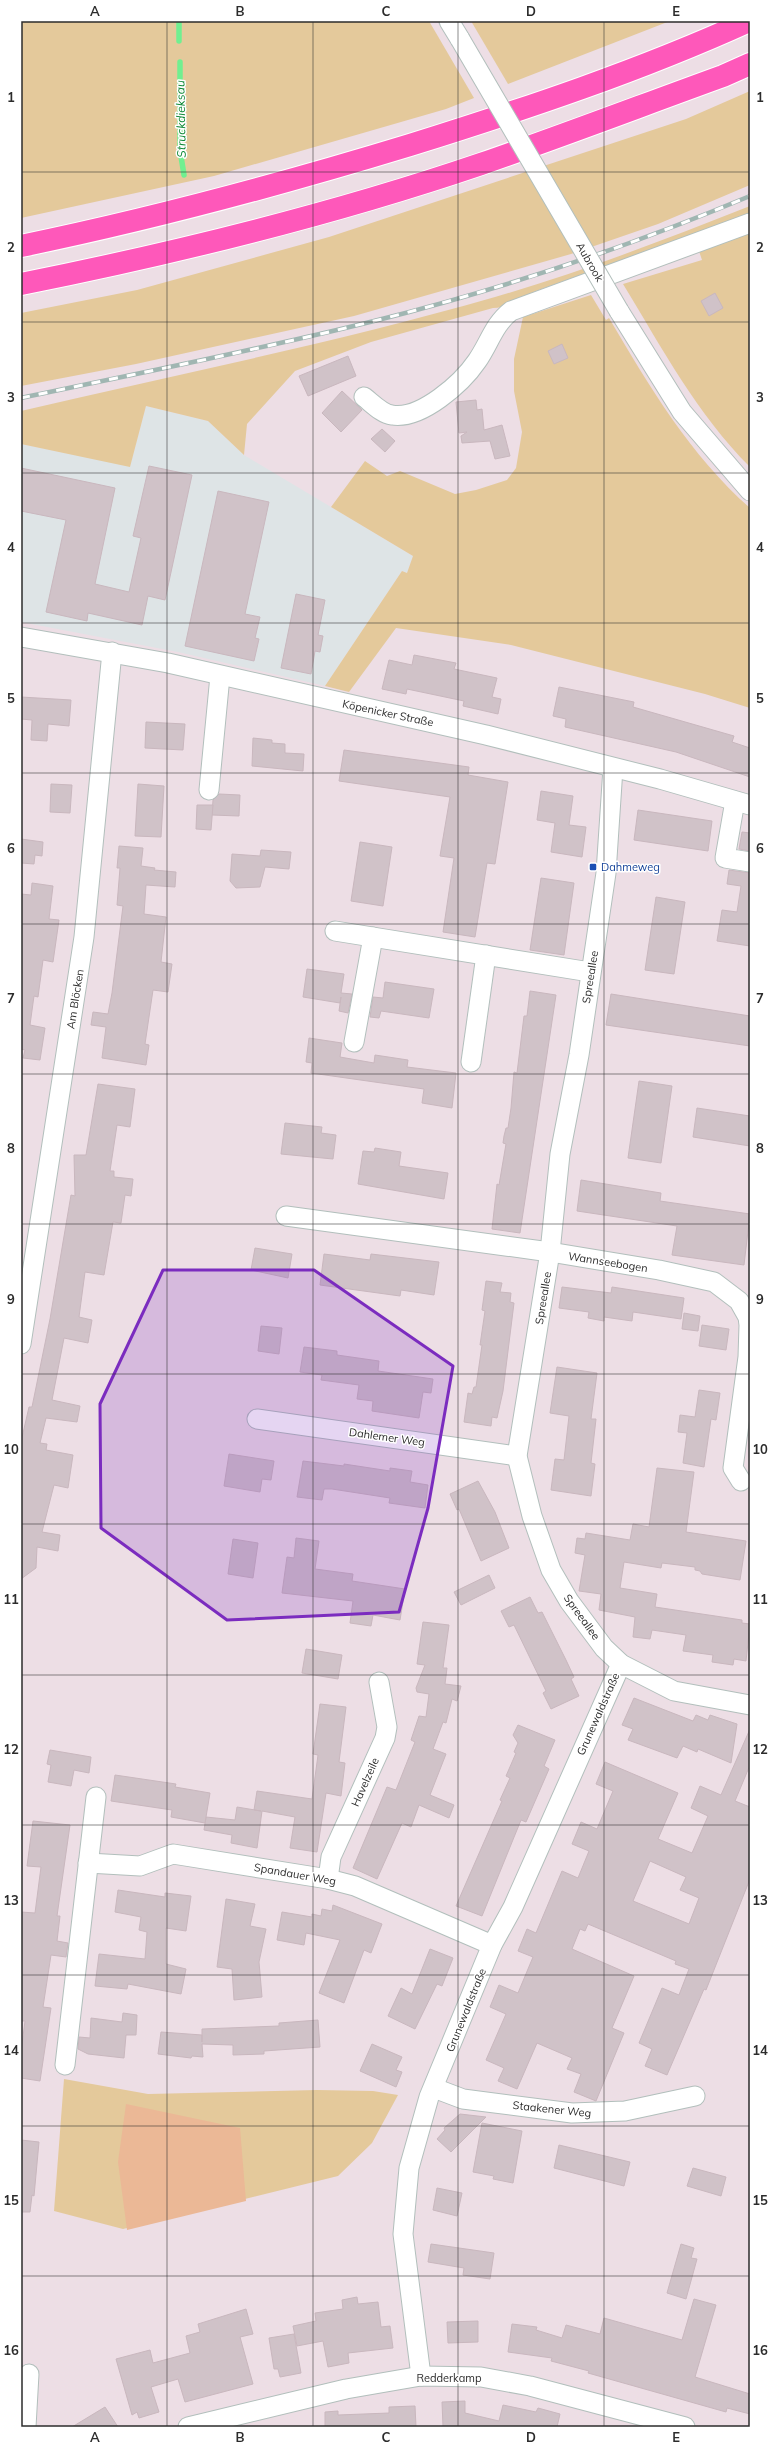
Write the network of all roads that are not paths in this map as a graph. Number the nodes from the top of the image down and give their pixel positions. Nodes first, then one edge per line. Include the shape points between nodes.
1 (449, 21) edge
2 (749, 21) edge
3 (750, 64) edge
4 (750, 224) edge
5 (21, 246) edge
6 (21, 284) edge
7 (364, 397) dead end
8 (750, 491) edge
9 (21, 637) edge
10 (112, 652) junction
11 (220, 676) junction
12 (613, 768) junction
13 (209, 790) dead end
14 (742, 803) edge
15 (750, 862) edge
16 (334, 931) dead end
17 (373, 937) junction
18 (486, 955) junction
19 (590, 972) junction
20 (354, 1042) dead end
21 (471, 1062) dead end
22 (286, 1216) dead end
23 (550, 1252) junction
24 (21, 1344) edge
25 (257, 1418) dead end
26 (517, 1456) junction
27 (741, 1481) dead end
28 (620, 1664) junction
29 (378, 1682) dead end
30 (750, 1705) edge
31 (96, 1797) dead end
32 (88, 1863) junction
33 (328, 1879) junction
34 (492, 1944) junction
35 (65, 2065) dead end
36 (434, 2088) junction
37 (695, 2096) dead end
38 (29, 2374) dead end
39 (421, 2376) junction
40 (26, 2427) edge
41 (188, 2427) edge
42 (685, 2427) edge

1 - 8 street, Aubrook, bridge via 618,311 682,412
2 - 5 highway via 605,80 322,172 104,229
3 - 6 highway via 724,76 480,164 306,217 122,264
4 - 7 street via 511,311 497,325 478,360 461,381 420,409 392,415
9 - 10 street, Köpenicker Straße
10 - 11 street, Köpenicker Straße
10 - 24 street, Am Blöcken via 84,937
11 - 12 street, Köpenicker Straße via 501,738
11 - 13 street
12 - 14 street, Köpenicker Straße
12 - 19 street, Spreeallee via 606,873
14 - 15 street via 724,858
16 - 17 street
17 - 18 street
17 - 20 street
18 - 19 street
18 - 21 street
19 - 23 street, Spreeallee via 560,1154
22 - 23 street, Wannseebogen
23 - 26 street, Spreeallee
23 - 27 street, Wannseebogen via 709,1280 727,1290 739,1301 748,1317 750,1335 733,1468
25 - 26 street, Dahlemer Weg
26 - 28 street, Spreeallee via 532,1516 551,1570 584,1623
28 - 30 street, Spreeallee via 674,1692
28 - 34 street, Grunewaldstraße via 513,1907
29 - 33 street, Havelzeile via 387,1727 385,1738 331,1857
31 - 32 street
32 - 33 street, Spandauer Weg via 140,1866 173,1854
32 - 35 street
33 - 34 street, Spandauer Weg via 355,1886
34 - 36 street, Grunewaldstraße
36 - 37 street, Staakener Weg via 463,2099 572,2113 625,2111
36 - 39 street, Grunewaldstraße via 409,2168 403,2234
38 - 40 street
39 - 41 street, Redderkamp via 346,2389
39 - 42 street, Redderkamp via 481,2377 530,2386

